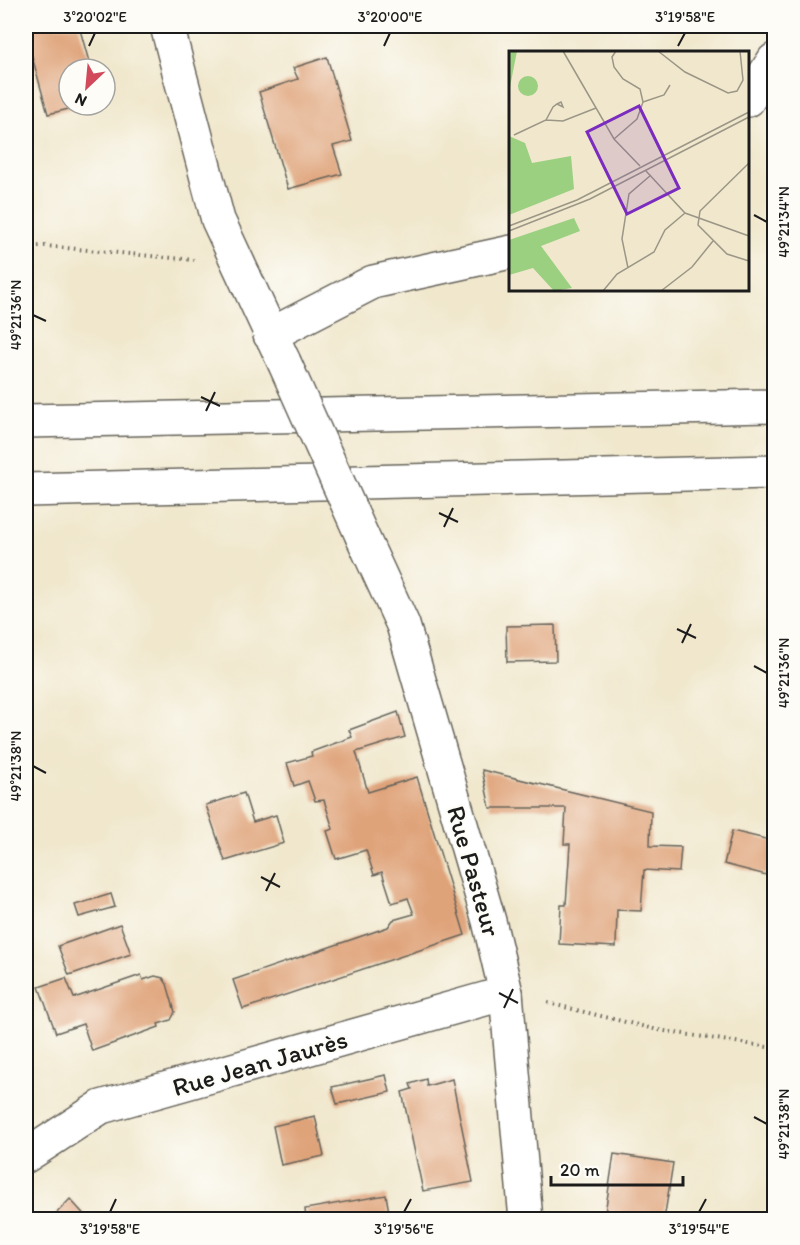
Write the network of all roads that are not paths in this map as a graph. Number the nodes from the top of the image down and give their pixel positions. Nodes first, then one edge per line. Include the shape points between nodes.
1 (167, 26) edge
2 (774, 60) edge
3 (749, 97) edge
4 (509, 252) edge
5 (277, 348) junction
6 (774, 405) edge
7 (26, 421) edge
8 (774, 472) edge
9 (26, 490) edge
10 (506, 993) junction
11 (26, 1156) edge
12 (526, 1220) edge

1 - 5 main road, Rue Pasteur via 218,220
2 - 3 main road
4 - 5 main road via 373,282
5 - 10 main road, Rue Pasteur, bridge via 403,625 489,921
6 - 7 main road
8 - 9 main road
10 - 11 main road, Rue Jean Jaurès via 101,1107
10 - 12 main road, Rue Pasteur

